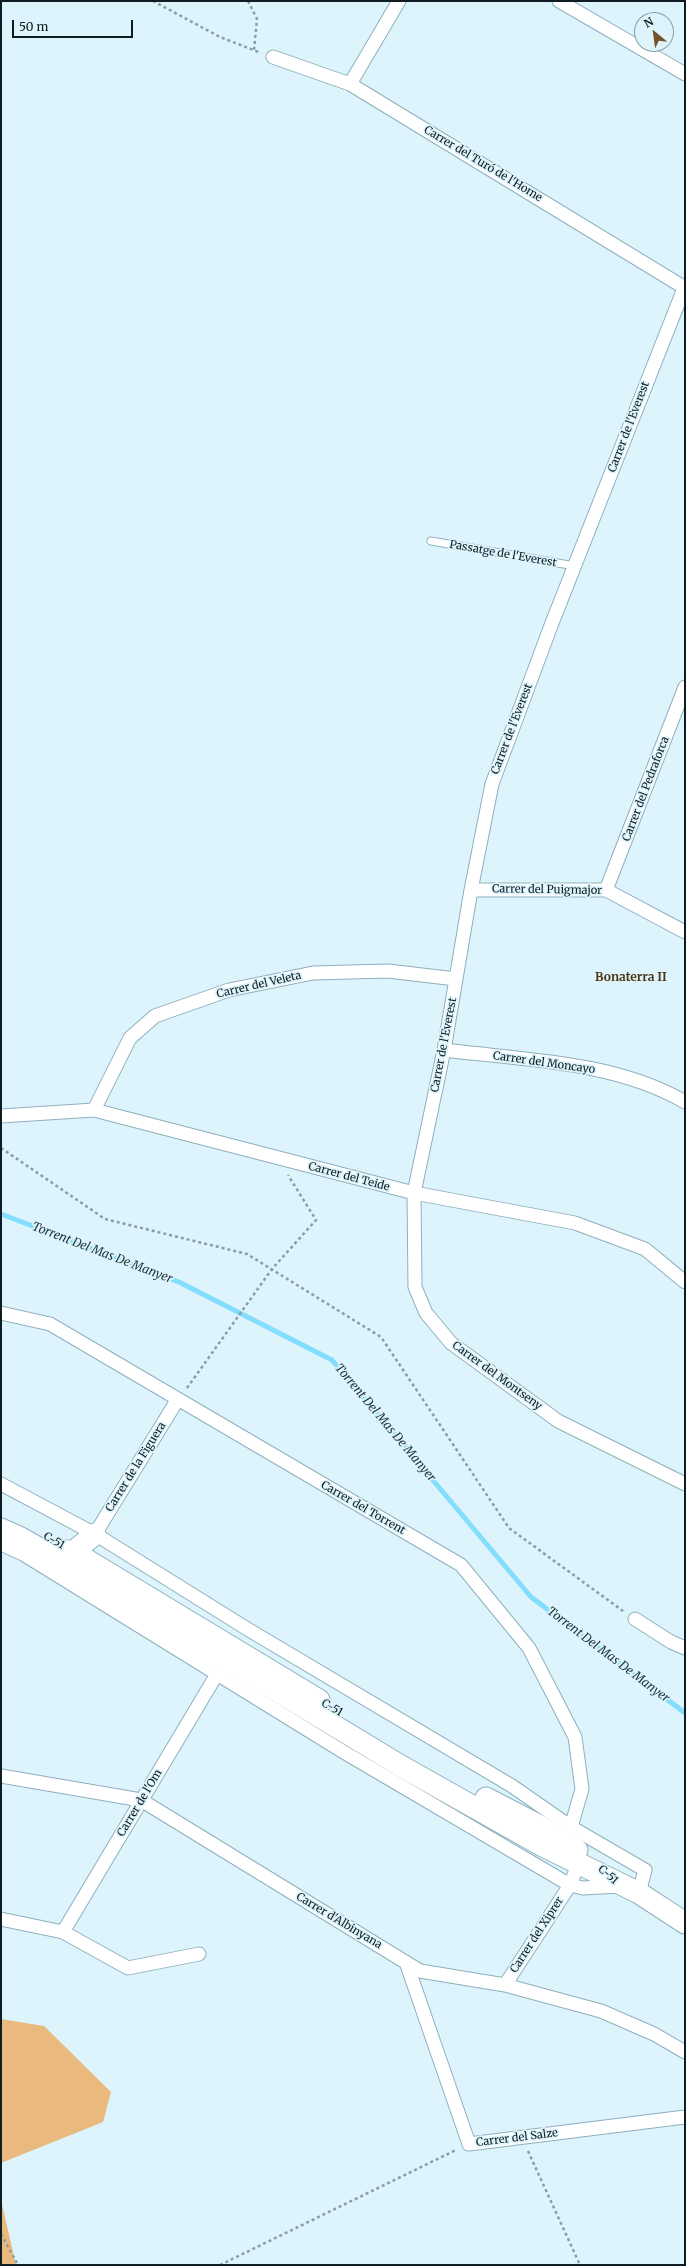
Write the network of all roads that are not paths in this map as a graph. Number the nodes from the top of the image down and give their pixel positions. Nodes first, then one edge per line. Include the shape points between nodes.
1 (399, 1) edge
2 (559, 1) edge
3 (273, 57) road end
4 (685, 74) edge
5 (350, 84) junction
6 (685, 287) edge
7 (431, 542) dead end
8 (575, 566) junction
9 (685, 687) edge
10 (471, 890) junction
11 (606, 890) junction
12 (685, 932) edge
13 (456, 979) junction
14 (444, 1050) junction
15 (685, 1102) edge
16 (94, 1110) junction
17 (1, 1116) edge
18 (414, 1193) junction
19 (685, 1282) edge
20 (1, 1312) edge
21 (178, 1399) junction
22 (1, 1484) edge
23 (685, 1484) edge
24 (1, 1514) edge
25 (1, 1523) edge
26 (1, 1529) edge
27 (95, 1534) junction
28 (1, 1544) edge
29 (73, 1552) junction
30 (635, 1619) road end
31 (685, 1648) edge
32 (223, 1668) junction
33 (360, 1725) junction
34 (1, 1776) edge
35 (512, 1786) junction
36 (141, 1800) junction
37 (502, 1806) junction
38 (563, 1831) junction
39 (578, 1864) junction
40 (570, 1885) junction
41 (630, 1889) junction
42 (1, 1919) edge
43 (685, 1923) edge
44 (63, 1932) junction
45 (200, 1954) dead end
46 (406, 1962) junction
47 (505, 1986) junction
48 (685, 2052) edge
49 (685, 2117) edge

1 - 5 street
2 - 4 street
3 - 5 street, Carrer del Turó de l'Home
5 - 6 street, Carrer del Turó de l'Home
6 - 8 street, Carrer de l'Everest
7 - 8 lane, Passatge de l'Everest
8 - 10 street, Carrer de l'Everest via 492,784
9 - 11 street, Carrer del Pedraforca
10 - 11 street, Carrer del Puigmajor
10 - 13 street, Carrer de l'Everest
11 - 12 street, Carrer del Puigmajor
13 - 14 street, Carrer de l'Everest
13 - 16 street, Carrer del Veleta via 388,971 313,973 229,990 155,1016 130,1038
14 - 15 street, Carrer del Moncayo via 594,1069 666,1092
14 - 18 street, Carrer de l'Everest
16 - 17 street, Carrer del Teide
16 - 18 street, Carrer del Teide
18 - 19 street, Carrer del Teide via 575,1223 645,1249
18 - 23 street, Carrer del Montseny via 415,1287 426,1313 451,1343 558,1421
20 - 21 street, Carrer del Torrent via 50,1324
21 - 27 street, Carrer de la Figuera
21 - 38 street, Carrer del Torrent via 462,1565 529,1648 575,1737 582,1789
22 - 27 street
24 - 29 main road, C-51
25 - 29 main road via 50,1547 63,1552
26 - 32 main road, C-51 via 22,1538 85,1575
27 - 29 main road
27 - 35 street via 249,1630
28 - 32 street
29 - 33 main road, C-51
30 - 31 street
32 - 33 main road via 242,1663 335,1718
32 - 36 street, Carrer de l'Om
32 - 39 main road, C-51
32 - 40 street via 342,1751
33 - 37 main road, C-51
34 - 36 street, Carrer d'Albinyana
35 - 38 street
35 - 38 street
36 - 44 street, Carrer de l'Om
36 - 46 street, Carrer d'Albinyana
37 - 38 main road, C-51
37 - 39 main road via 518,1823 572,1855
38 - 41 main road, C-51 via 585,1855
38 - 41 street via 645,1870
39 - 40 street, Carrer del Xiprer
39 - 41 main road, C-51
40 - 41 street via 583,1888
40 - 47 street, Carrer del Xiprer
41 - 43 main road
42 - 44 street
44 - 45 street via 128,1968
46 - 47 street, Carrer d'Albinyana via 420,1971
46 - 49 street, Carrer del Salze via 470,2144
47 - 48 street, Carrer d'Albinyana via 601,2011 654,2034

